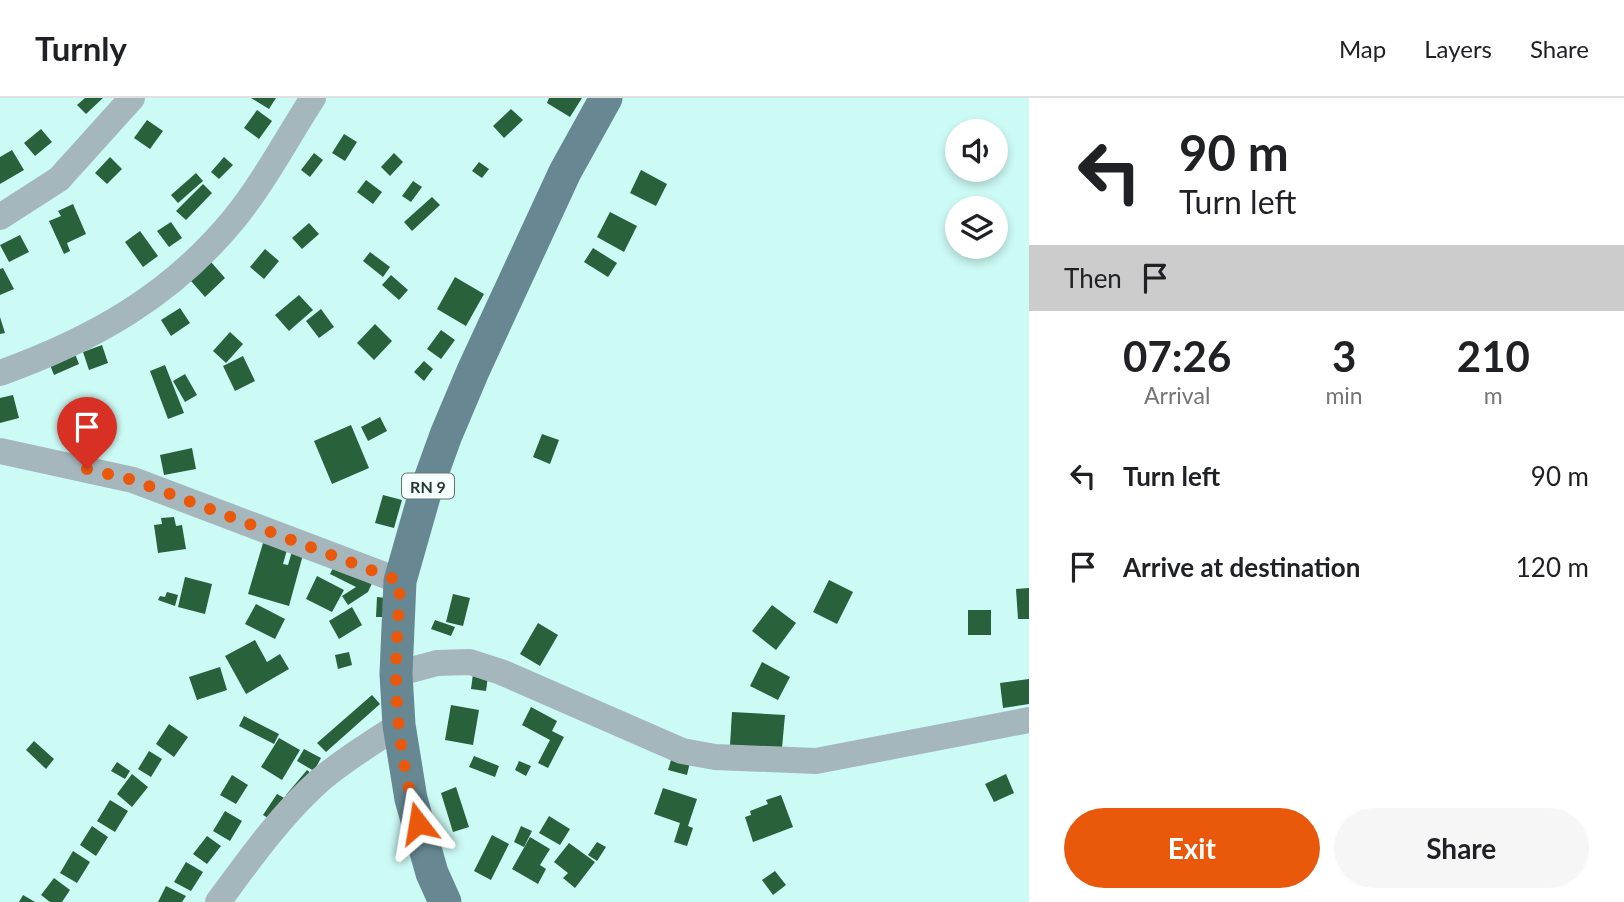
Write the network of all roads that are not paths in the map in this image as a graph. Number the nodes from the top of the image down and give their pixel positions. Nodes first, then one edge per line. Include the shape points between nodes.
1 (132, 98) edge
2 (313, 98) edge
3 (606, 98) edge
4 (0, 217) edge
5 (0, 373) edge
6 (0, 451) edge
7 (400, 581) junction
8 (396, 674) junction
9 (1029, 720) edge
10 (399, 725) junction
11 (218, 902) edge
12 (445, 902) edge

1 - 4 street via 59,179
2 - 5 street via 234,218 192,264 144,304 92,335
3 - 7 main road, RN 9 via 565,172 469,381 425,493
6 - 7 street via 133,480
7 - 8 main road, RN 9
8 - 9 street via 437,663 470,662 682,751 715,757 816,761
8 - 10 main road, RN 9
10 - 11 street via 319,781
10 - 12 main road, RN 9 via 411,799

